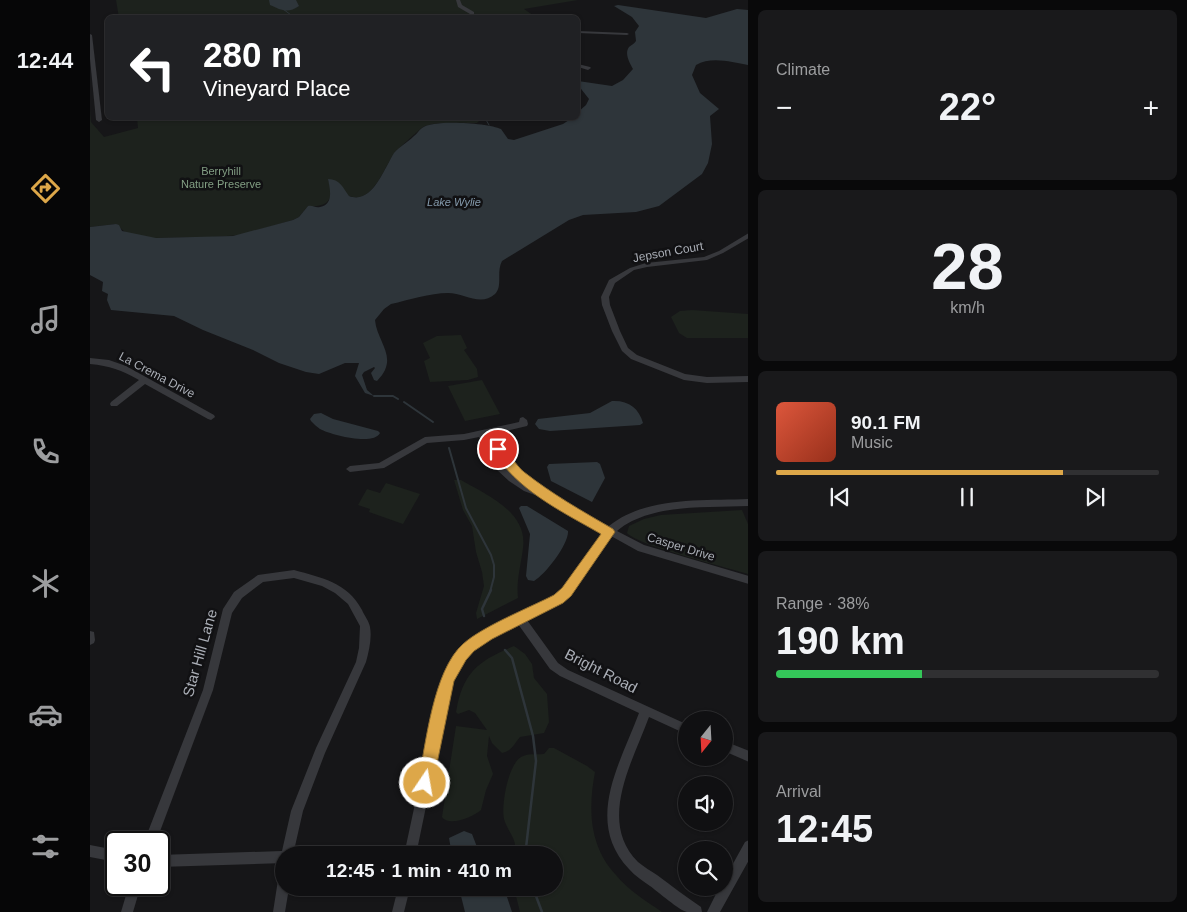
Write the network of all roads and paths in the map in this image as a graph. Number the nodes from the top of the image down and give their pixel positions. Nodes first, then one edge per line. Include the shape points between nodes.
1 (458, 0) edge
2 (472, 15) edge
3 (580, 32) edge
4 (627, 34) dead end
5 (90, 35) edge
6 (580, 66) edge
7 (588, 68) dead end
8 (92, 71) edge
9 (98, 120) dead end
10 (748, 235) edge
11 (90, 361) edge
12 (748, 379) edge
13 (145, 380) junction
14 (114, 404) dead end
15 (210, 417) dead end
16 (523, 420) dead end
17 (485, 432) junction
18 (350, 469) dead end
19 (748, 502) edge
20 (609, 532) junction
21 (748, 580) edge
22 (520, 619) junction
23 (90, 635) edge
24 (90, 640) edge
25 (646, 710) junction
26 (678, 724) edge
27 (733, 750) edge
28 (748, 757) edge
29 (154, 831) edge
30 (290, 846) edge
31 (412, 846) edge
32 (748, 846) edge
33 (90, 851) edge
34 (105, 854) edge
35 (275, 857) edge
36 (170, 860) edge
37 (132, 896) edge
38 (282, 896) edge
39 (402, 896) edge
40 (127, 912) edge
41 (279, 912) edge
42 (398, 912) edge
43 (696, 912) edge
44 (714, 912) edge

1 - 2 street via 460,6
3 - 4 street
5 - 8 street
6 - 7 street
8 - 9 street
10 - 12 street, Jepson Court via 706,259 632,269 612,282 605,297 616,331 625,349 634,357 684,377
11 - 13 street, La Crema Drive via 116,365
13 - 14 street
13 - 15 street, La Crema Drive
16 - 17 street via 524,424
17 - 18 street via 425,440 380,466
17 - 20 street, Casper Drive via 495,462 508,476
19 - 20 street via 652,509 630,516
20 - 21 street, Casper Drive via 641,548
20 - 22 street via 567,592
22 - 25 street, Bright Road via 554,666
22 - 31 street via 487,635 466,650 447,680
23 - 24 street
25 - 26 street, Bright Road
25 - 43 street via 614,793 611,814 615,836 634,866
27 - 28 street
29 - 30 street, Star Hill Lane via 208,690 227,612 238,594 261,578 294,574 339,590 352,601 365,626 361,662 297,811
32 - 44 street
33 - 34 street
35 - 36 street
37 - 40 street
38 - 41 street
39 - 42 street

